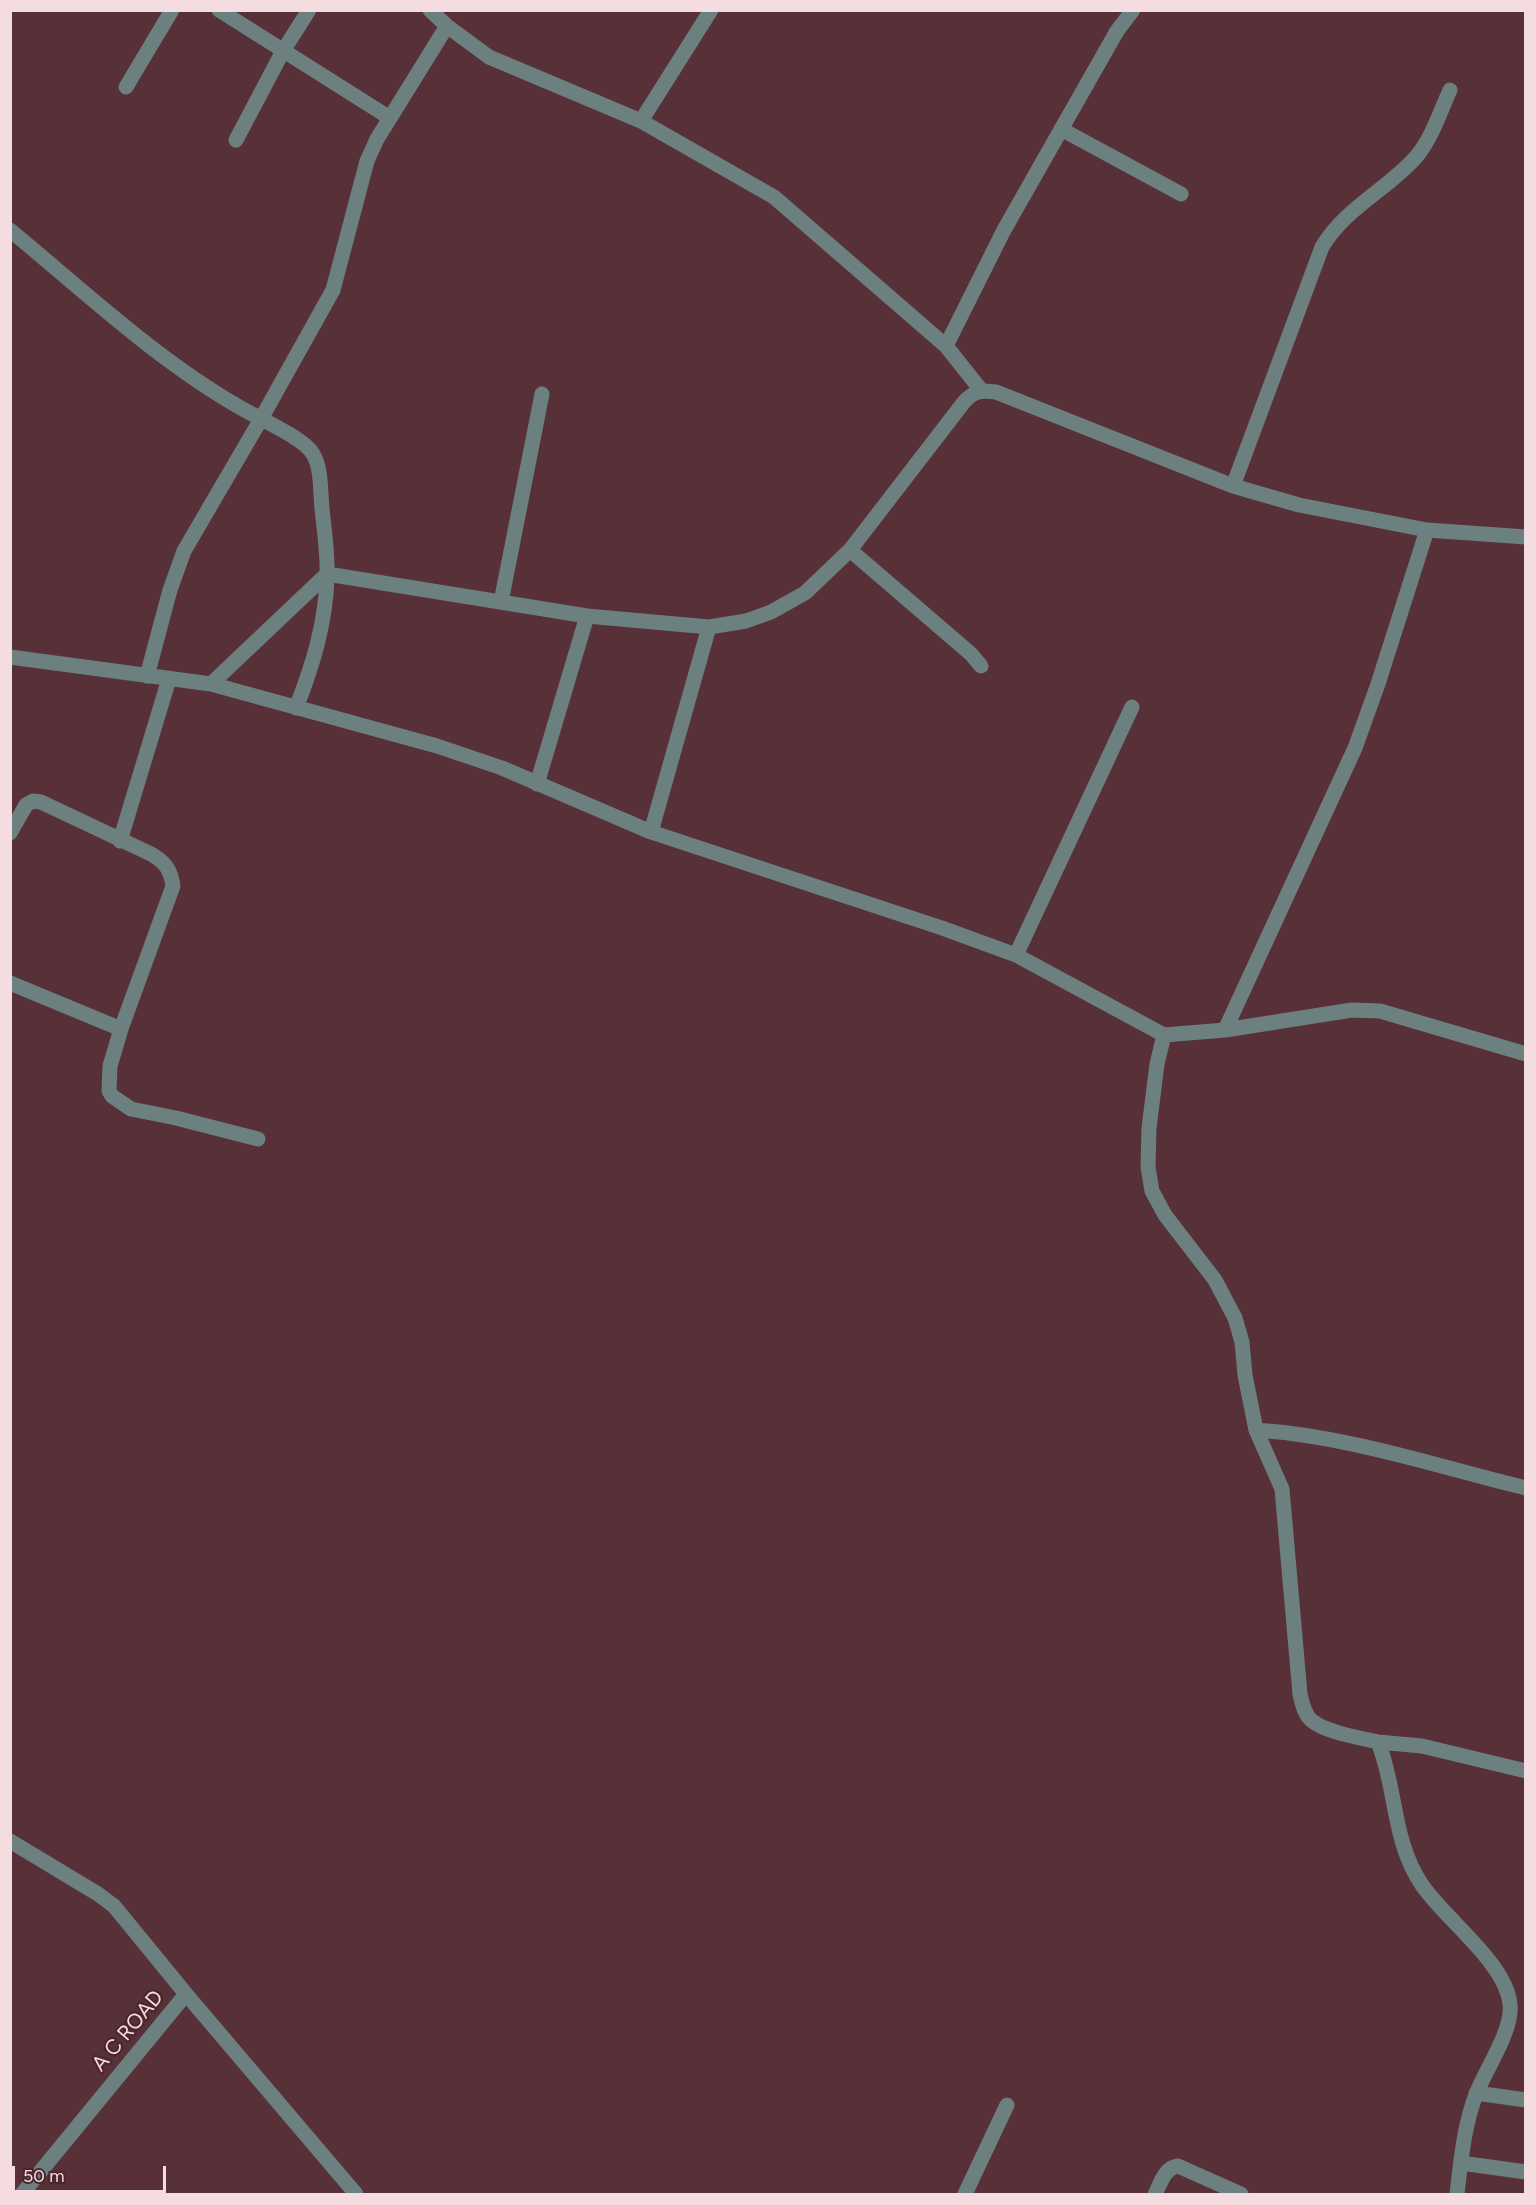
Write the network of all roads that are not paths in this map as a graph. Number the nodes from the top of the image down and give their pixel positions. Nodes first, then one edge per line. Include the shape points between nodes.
1 (172, 10) edge
2 (219, 10) edge
3 (309, 10) edge
4 (430, 10) edge
5 (711, 10) edge
6 (1133, 10) edge
7 (447, 26) junction
8 (284, 51) junction
9 (126, 87) dead end
10 (1450, 90) dead end
11 (390, 118) junction
12 (640, 121) junction
13 (1061, 129) junction
14 (236, 140) dead end
15 (1181, 194) dead end
16 (10, 230) edge
17 (946, 346) junction
18 (981, 390) junction
19 (542, 394) dead end
20 (261, 419) junction
21 (1233, 486) junction
22 (1427, 530) junction
23 (1526, 537) edge
24 (850, 550) junction
25 (327, 574) junction
26 (501, 602) junction
27 (587, 616) junction
28 (709, 627) junction
29 (10, 657) edge
30 (981, 666) dead end
31 (147, 676) junction
32 (170, 679) junction
33 (211, 684) junction
34 (1132, 706) dead end
35 (296, 708) junction
36 (537, 784) junction
37 (651, 832) junction
38 (10, 833) edge
39 (120, 841) junction
40 (1016, 954) junction
41 (10, 983) edge
42 (121, 1029) junction
43 (1225, 1030) junction
44 (1164, 1035) junction
45 (1526, 1054) edge
46 (258, 1139) dead end
47 (1256, 1430) junction
48 (1526, 1488) edge
49 (1378, 1742) junction
50 (1526, 1772) edge
51 (10, 1841) edge
52 (186, 1994) junction
53 (1518, 2021) edge
54 (1476, 2093) junction
55 (1526, 2100) edge
56 (1007, 2105) dead end
57 (1461, 2163) junction
58 (1526, 2172) edge
59 (22, 2194) edge
60 (356, 2194) edge
61 (965, 2194) edge
62 (1155, 2194) edge
63 (1241, 2194) edge
64 (1457, 2194) edge

1 - 9 street
2 - 8 street
3 - 8 street
4 - 7 street
5 - 12 street
6 - 13 street
7 - 11 street
7 - 12 street via 489,57
8 - 11 street
8 - 14 street
10 - 21 street via 1417,155 1338,225 1322,247
11 - 20 street via 367,161 333,290
12 - 17 street via 774,197
13 - 15 street
13 - 17 street via 1004,230
16 - 20 street via 176,367
17 - 18 street
18 - 21 street via 996,392
18 - 24 street via 964,402
19 - 26 street
20 - 25 street via 313,452
20 - 31 street via 184,551
21 - 22 street via 1299,505
22 - 23 street
22 - 43 street via 1355,748
24 - 28 street via 805,593 771,612
24 - 30 street
25 - 26 street
25 - 33 street
25 - 35 street via 317,645
26 - 27 street
27 - 28 street
27 - 36 street
28 - 37 street
29 - 31 street
31 - 32 street
32 - 33 street
32 - 39 street
33 - 35 street
34 - 40 street
35 - 36 street via 437,746
36 - 37 street
37 - 40 street
38 - 39 street via 26,805 33,801
39 - 42 street via 161,860 171,872 173,886
40 - 44 street
41 - 42 street
42 - 46 street via 110,1066 112,1096 131,1109
43 - 44 street
43 - 45 street via 1326,1013 1380,1011
44 - 47 street via 1149,1128 1152,1191 1165,1215 1215,1280 1235,1317
47 - 48 street via 1294,1432 1358,1444
47 - 49 street via 1282,1489 1304,1709 1320,1725
49 - 50 street via 1422,1746
49 - 53 street via 1409,1863 1422,1885 1502,1978
51 - 52 street, A C ROAD via 114,1906
52 - 59 street, A C ROAD
52 - 60 street
53 - 54 street
54 - 55 street
54 - 57 street
56 - 61 street
57 - 58 street
57 - 64 street
62 - 63 street via 1165,2173 1178,2166

